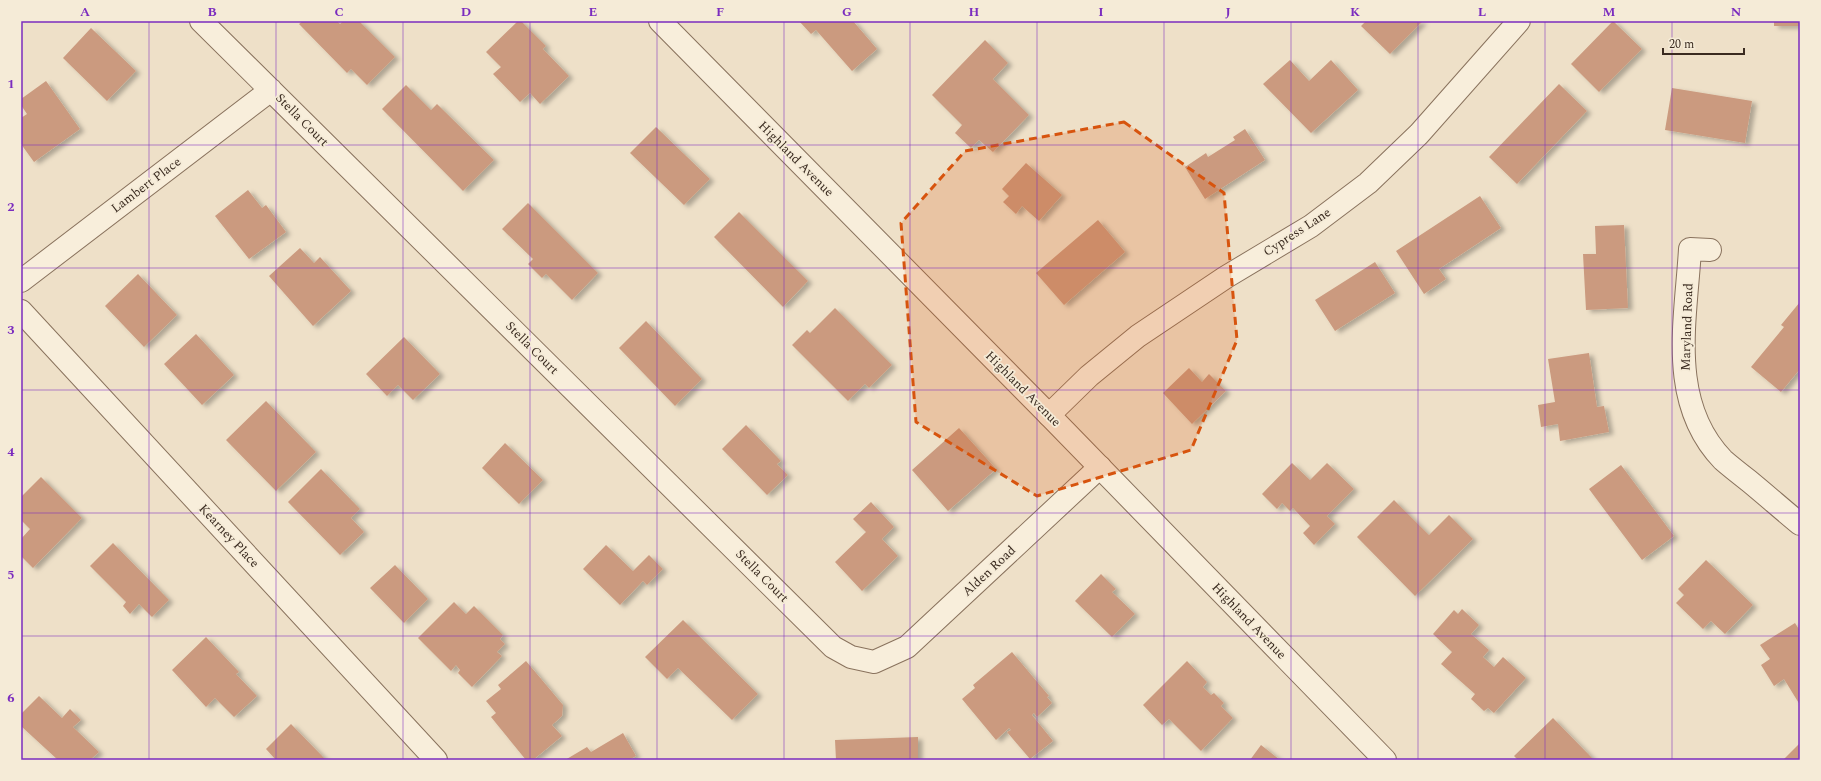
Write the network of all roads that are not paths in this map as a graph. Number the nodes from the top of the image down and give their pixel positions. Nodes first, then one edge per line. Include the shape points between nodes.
1 (201, 21) edge
2 (660, 21) edge
3 (1519, 21) edge
4 (271, 90) junction
5 (1710, 250) dead end
6 (21, 281) edge
7 (21, 311) edge
8 (1049, 415) junction
9 (1100, 468) junction
10 (1800, 524) edge
11 (870, 661) joint
12 (436, 760) edge
13 (1384, 760) edge

1 - 4 street, Stella Court
2 - 8 street, Highland Avenue
3 - 8 street, Cypress Lane via 1419,134 1368,182 1311,226 1226,277 1138,336 1089,376
4 - 6 street, Lambert Place
4 - 11 street, Stella Court via 833,647 852,657
5 - 10 street, Maryland Road via 1690,248 1684,376 1690,404 1703,435 1723,460
7 - 12 street, Kearney Place
8 - 9 street, Highland Avenue
9 - 11 street, Alden Road via 907,647 874,662
9 - 13 street, Highland Avenue

